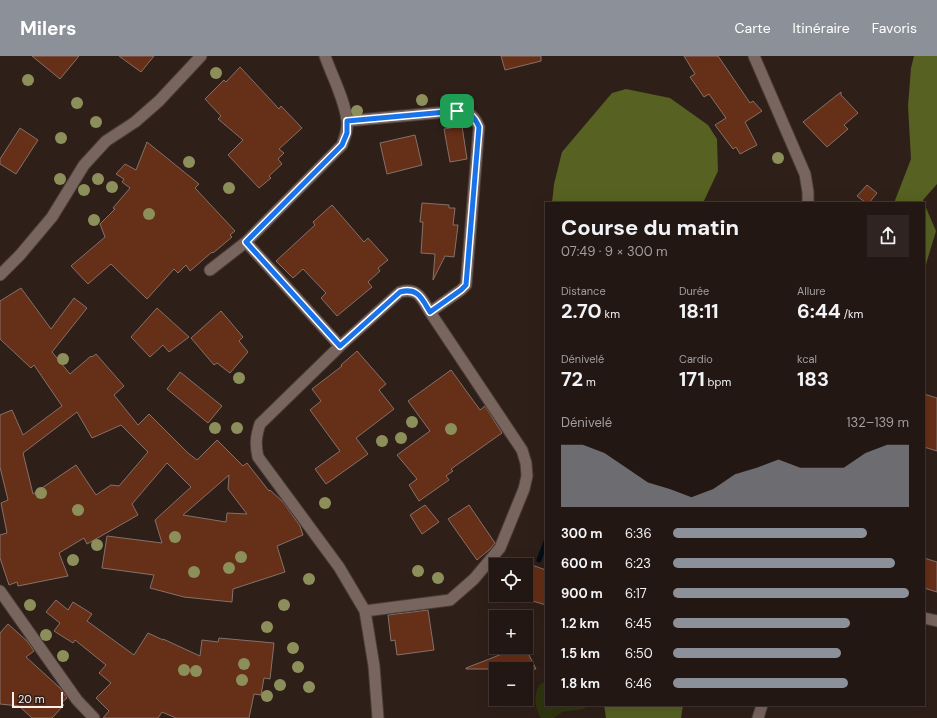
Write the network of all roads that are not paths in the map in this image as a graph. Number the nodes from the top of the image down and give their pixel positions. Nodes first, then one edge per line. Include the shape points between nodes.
1 (201, 56) edge
2 (325, 56) edge
3 (754, 56) edge
4 (347, 121) junction
5 (808, 202) edge
6 (246, 242) junction
7 (210, 270) dead end
8 (0, 275) edge
9 (430, 312) junction
10 (340, 346) junction
11 (0, 591) edge
12 (365, 611) junction
13 (925, 618) edge
14 (937, 621) edge
15 (762, 706) edge
16 (94, 718) edge
17 (378, 718) edge
18 (758, 718) edge

1 - 8 street via 159,102 106,141 84,165 52,216
2 - 4 street
3 - 5 street via 805,174
4 - 6 street via 347,133 342,145
4 - 9 street via 457,111 468,112 476,119 479,127 466,285
6 - 7 street
6 - 10 street
9 - 10 street via 420,295 407,290 400,292
9 - 12 street via 522,450 527,476 500,548 465,588 450,600
10 - 12 street via 260,424 255,446 258,456 339,567
11 - 16 street via 77,700
12 - 17 street via 374,666
13 - 14 street
15 - 18 street

